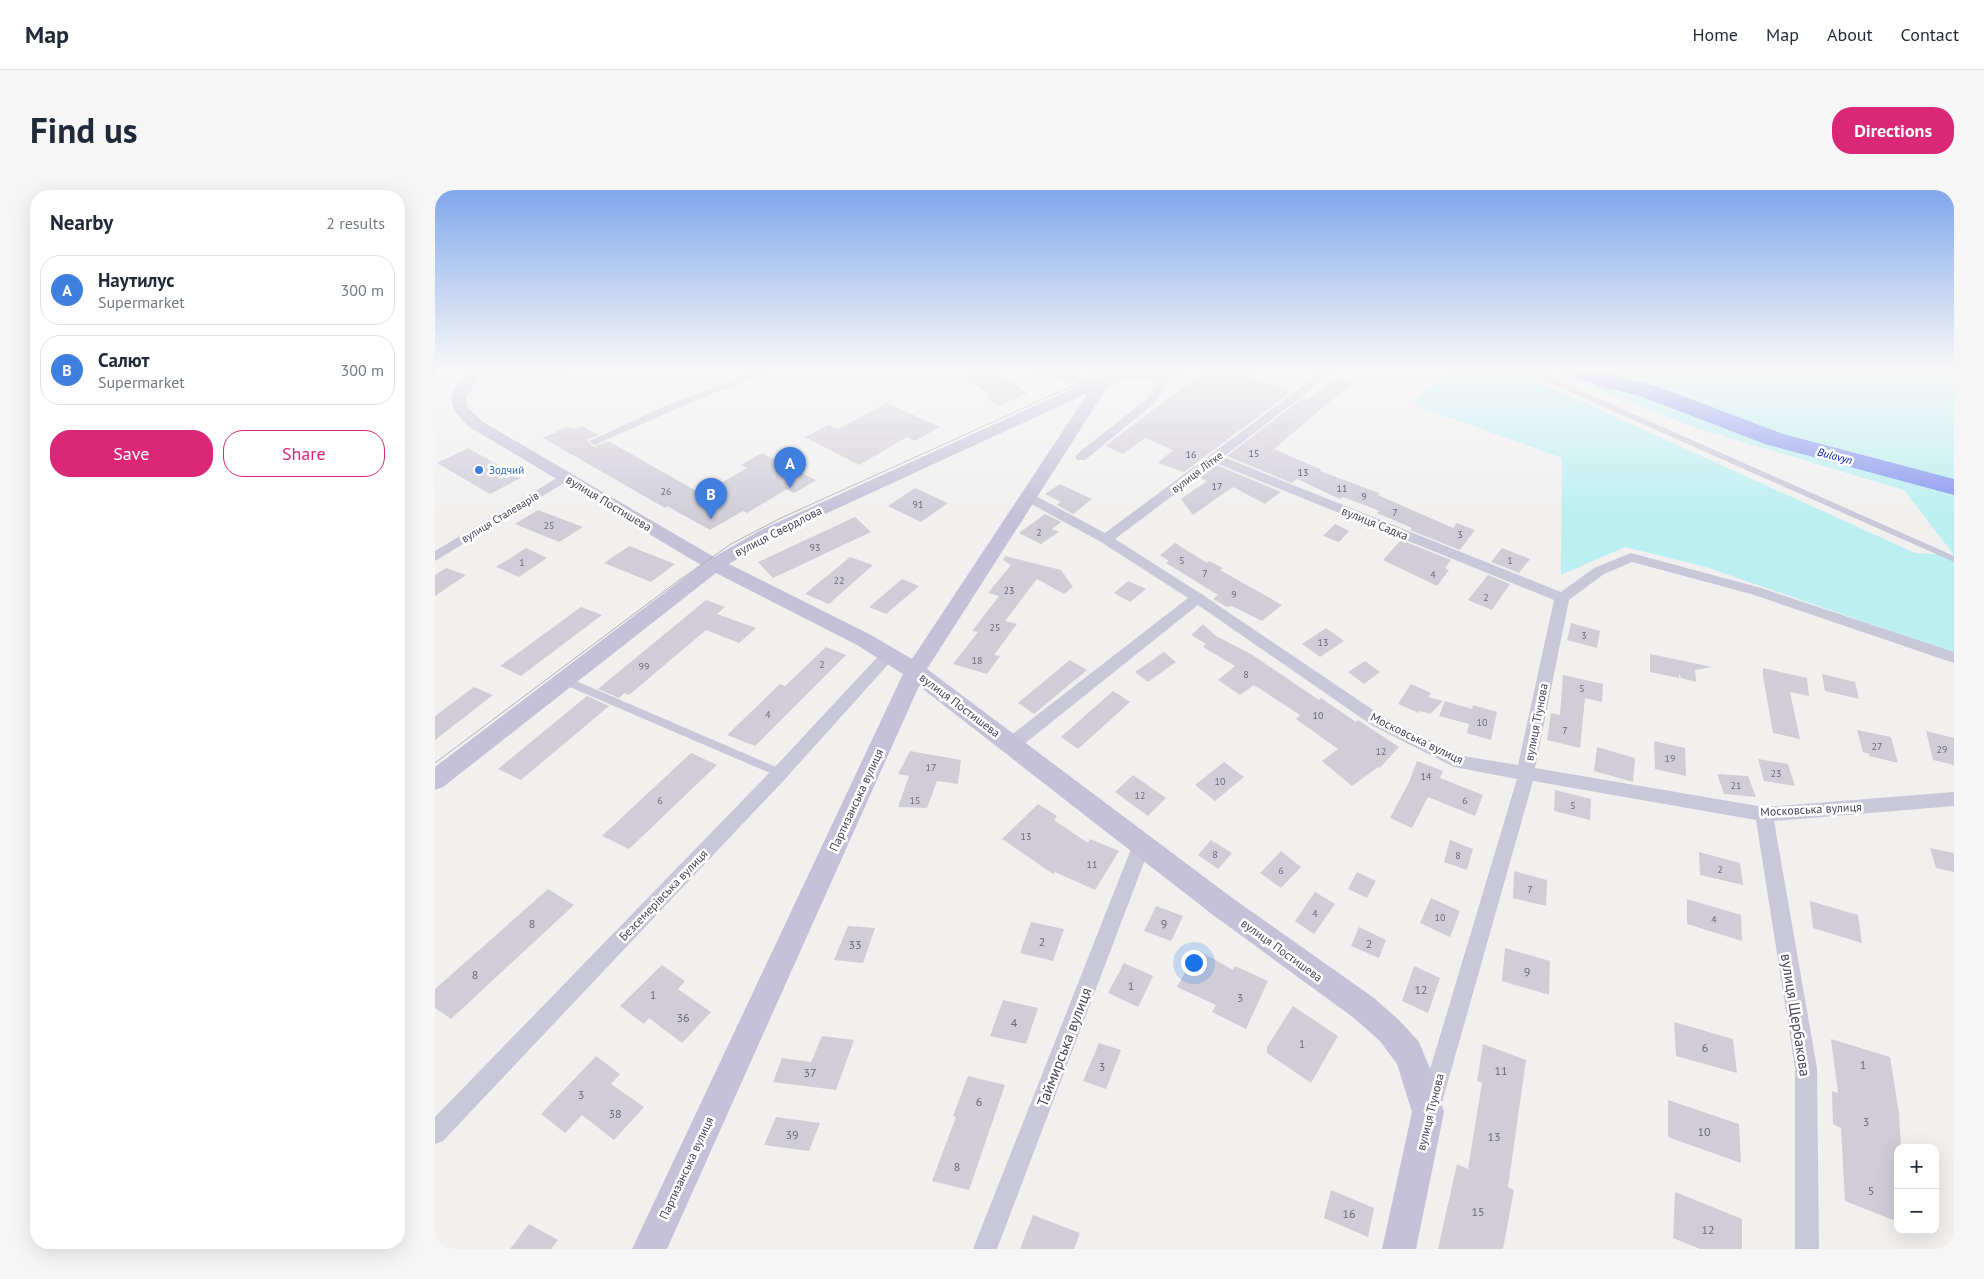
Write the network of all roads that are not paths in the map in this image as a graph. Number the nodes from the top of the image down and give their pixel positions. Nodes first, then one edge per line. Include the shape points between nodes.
1 (468, 417) edge
2 (648, 417) edge
3 (1025, 417) edge
4 (1079, 417) edge
5 (1130, 417) edge
6 (1269, 417) edge
7 (1635, 417) edge
8 (595, 441) dead end
9 (1081, 457) dead end
10 (1215, 458) junction
11 (565, 477) junction
12 (1029, 497) junction
13 (1107, 539) junction
14 (435, 557) edge
15 (1954, 559) edge
16 (714, 565) junction
17 (1534, 588) joint
18 (1198, 598) junction
19 (1562, 598) junction
20 (889, 654) junction
21 (1954, 658) edge
22 (915, 671) junction
23 (564, 680) junction
24 (1012, 744) junction
25 (780, 773) junction
26 (1527, 773) junction
27 (435, 780) edge
28 (1954, 799) edge
29 (1763, 814) junction
30 (1143, 844) junction
31 (1428, 1112) junction
32 (435, 1133) edge
33 (649, 1249) edge
34 (985, 1249) edge
35 (1399, 1249) edge
36 (1807, 1249) edge

1 - 11 street, вулиця Постишева
2 - 8 street
3 - 16 street, вулиця Свердлова via 767,534
4 - 12 street, Партизанська вулиця
5 - 9 street
6 - 10 street, вулиця Літке
7 - 15 lane
10 - 13 street, вулиця Літке
10 - 17 street, вулиця Садка
11 - 14 street, вулиця Сталеварів
11 - 16 street, вулиця Постишева
12 - 13 street, Московська вулиця
12 - 22 street, Партизанська вулиця
13 - 18 street, Московська вулиця
16 - 20 street, вулиця Постишева
16 - 23 street, вулиця Свердлова
17 - 19 street
18 - 24 street
18 - 26 street, Московська вулиця via 1379,722 1460,762
19 - 21 street via 1599,571 1631,557 1756,591
19 - 26 street, вулиця Тіунова via 1526,762
20 - 22 street, вулиця Постишева
20 - 25 street, Безсемерівська вулиця
22 - 24 street, вулиця Постишева
22 - 33 street, Партизанська вулиця
23 - 25 lane
23 - 27 street, вулиця Свердлова
24 - 30 street, вулиця Постишева
25 - 32 street, Безсемерівська вулиця
26 - 29 street, Московська вулиця
26 - 31 street, вулиця Тіунова
28 - 29 street, Московська вулиця
29 - 36 street, вулиця Щербакова via 1806,1068
30 - 31 street, вулиця Постишева via 1222,906 1364,1008 1390,1031 1408,1053
30 - 34 street, Таймирська вулиця
31 - 35 street, вулиця Тіунова

